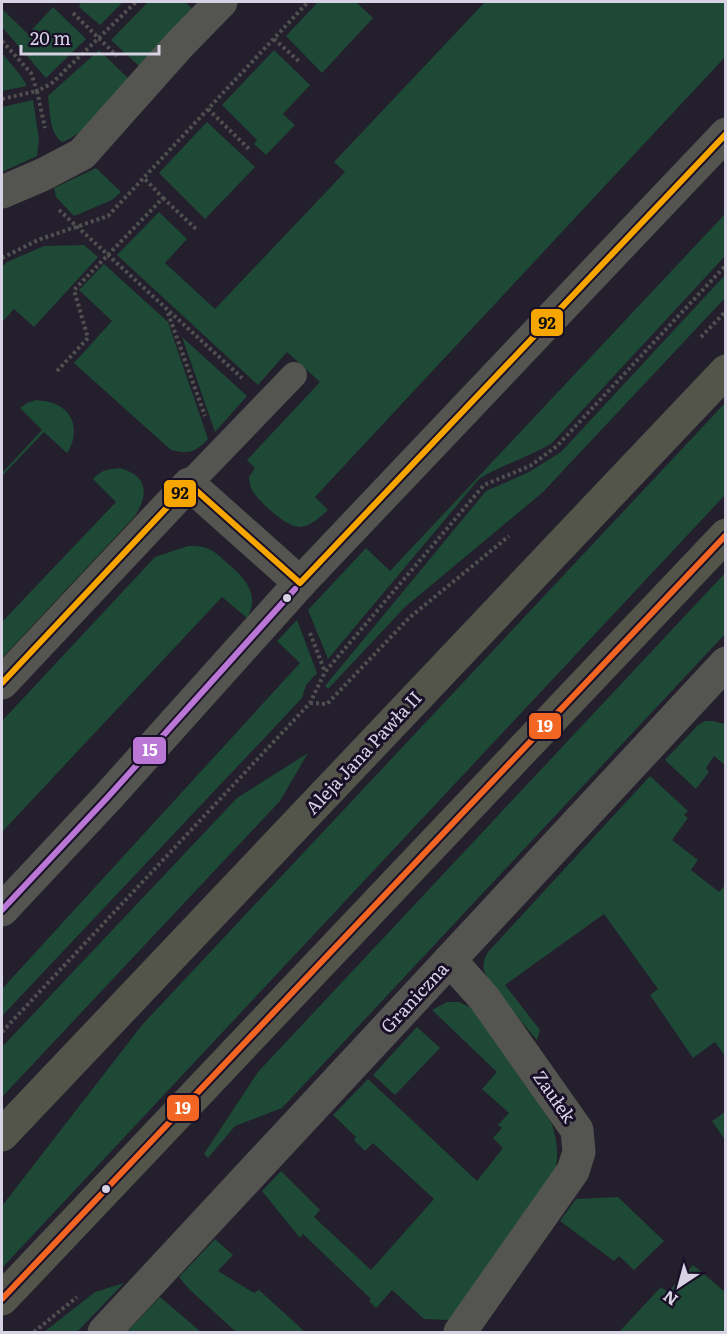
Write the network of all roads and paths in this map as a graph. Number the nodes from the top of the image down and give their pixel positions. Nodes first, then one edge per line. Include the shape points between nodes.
1 (136, 2) edge
2 (221, 2) edge
3 (308, 2) edge
4 (73, 13) dead end
5 (99, 38) junction
6 (274, 39) junction
7 (2, 41) edge
8 (302, 63) dead end
9 (145, 82) junction
10 (37, 91) junction
11 (2, 99) edge
12 (208, 109) junction
13 (726, 134) edge
14 (249, 149) dead end
15 (42, 175) junction
16 (144, 178) junction
17 (2, 192) edge
18 (163, 198) junction
19 (77, 227) junction
20 (196, 229) dead end
21 (106, 255) junction
22 (2, 258) edge
23 (726, 265) edge
24 (167, 311) junction
25 (726, 311) edge
26 (693, 345) dead end
27 (726, 370) edge
28 (57, 371) dead end
29 (294, 375) dead end
30 (269, 402) junction
31 (220, 454) junction
32 (189, 484) junction
33 (513, 533) dead end
34 (726, 535) edge
35 (300, 583) junction
36 (720, 679) edge
37 (2, 683) edge
38 (310, 703) junction
39 (2, 910) edge
40 (450, 960) junction
41 (2, 1032) edge
42 (2, 1135) edge
43 (2, 1299) edge
44 (104, 1332) edge
45 (460, 1332) edge

1 - 5 path
2 - 9 street
3 - 6 path
4 - 5 path
5 - 9 path
5 - 10 path via 51,84
6 - 8 path
6 - 12 path
7 - 10 path via 31,73
9 - 15 street via 82,154
10 - 11 path
10 - 15 path via 48,145
12 - 14 path
12 - 16 path
13 - 35 street
15 - 17 street
15 - 19 path via 49,200
16 - 18 path
16 - 19 path via 108,216
18 - 20 path
18 - 21 path
19 - 21 path
19 - 22 path
21 - 24 path
21 - 28 path via 74,290 88,338
23 - 38 path via 558,447 530,466 484,485 325,672
24 - 30 path
24 - 31 path
25 - 26 path
27 - 42 main road, Aleja Jana Pawła II
29 - 30 lane
30 - 31 lane
31 - 32 lane
32 - 35 street
32 - 37 street
33 - 38 path via 409,618 327,704
34 - 43 main road
35 - 39 street
36 - 40 street, Graniczna
38 - 41 path
40 - 44 street, Graniczna
40 - 45 street, Zaułek via 484,998 577,1130 579,1152 573,1171

